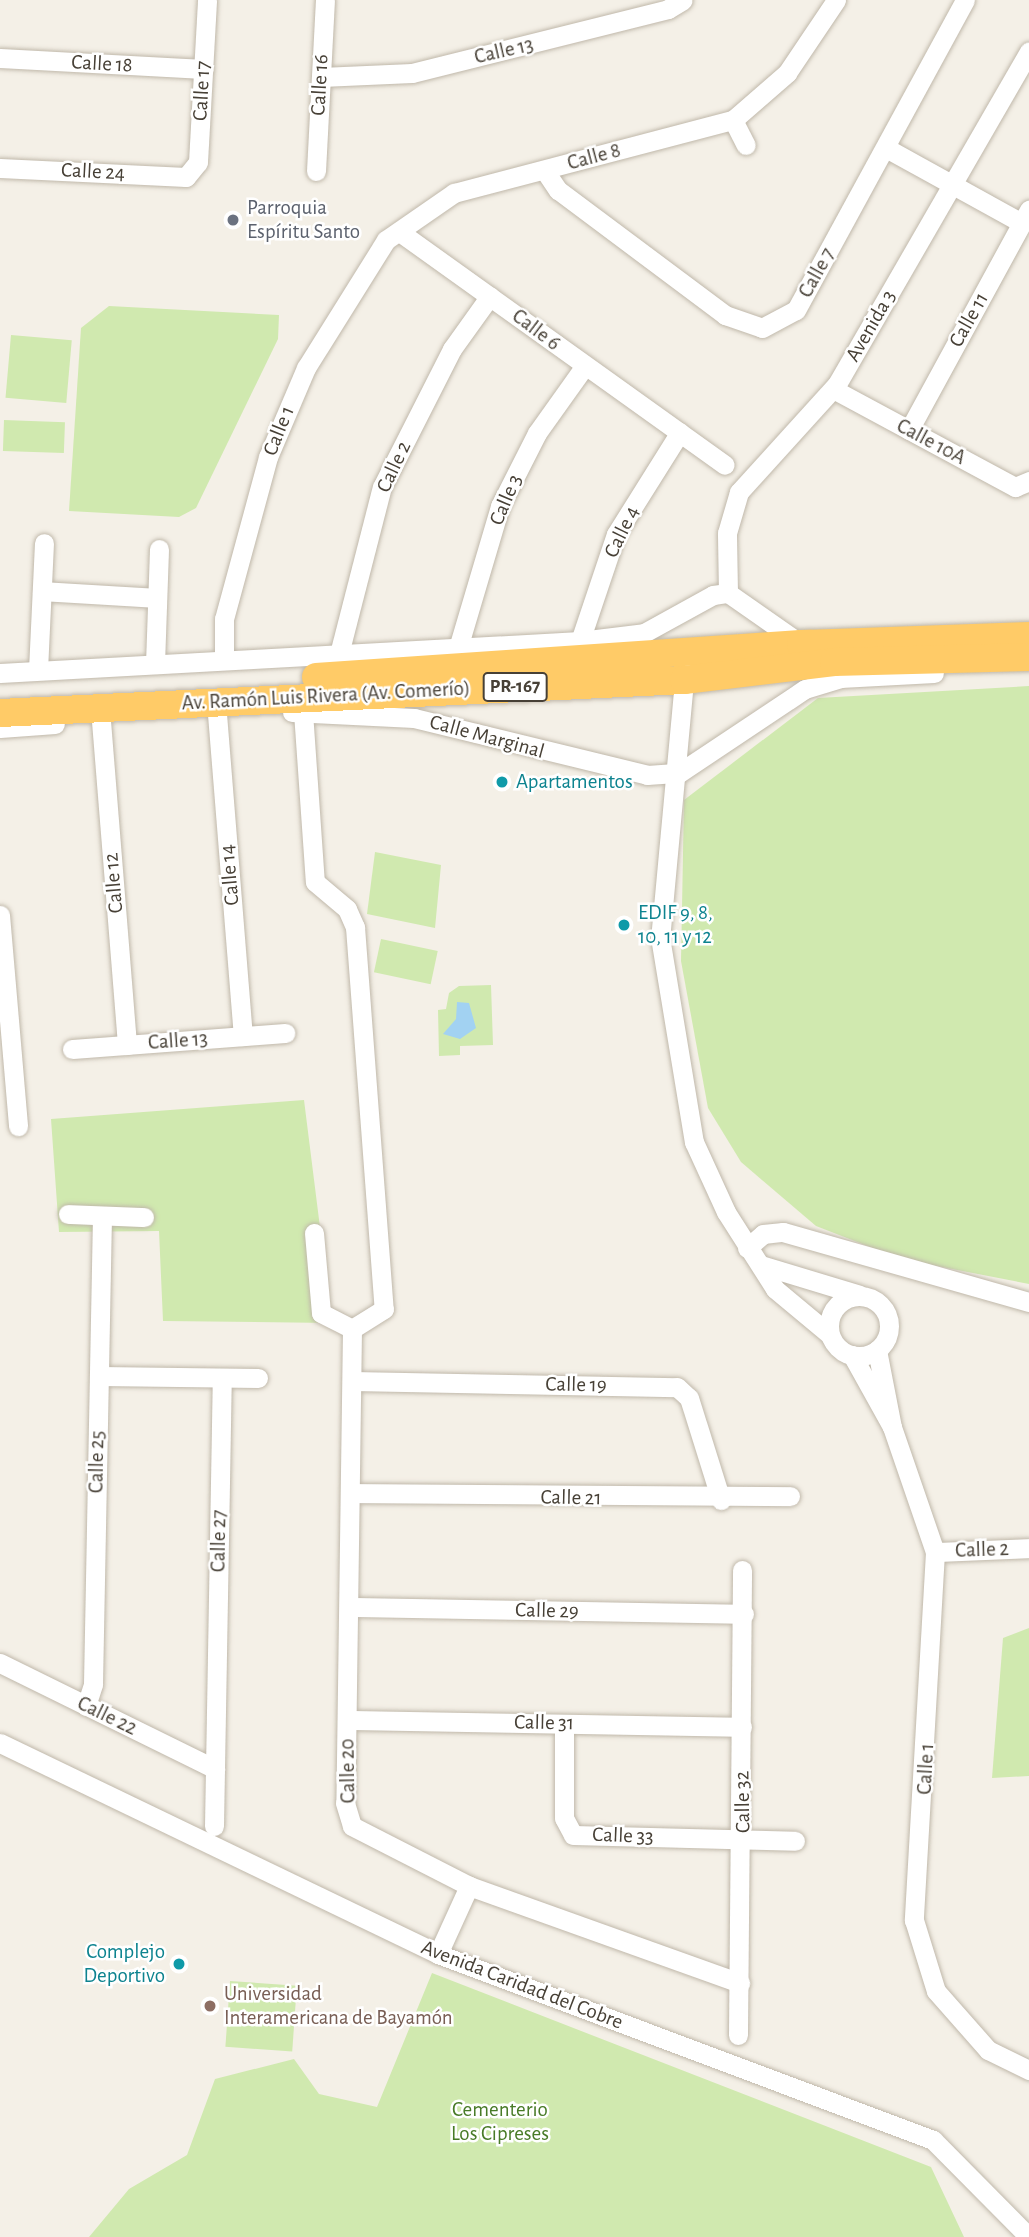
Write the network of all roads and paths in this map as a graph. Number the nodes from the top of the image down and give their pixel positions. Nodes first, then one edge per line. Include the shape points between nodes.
1 (207, 0) edge
2 (325, 0) edge
3 (682, 0) edge
4 (836, 0) edge
5 (965, 0) edge
6 (1029, 51) edge
7 (0, 58) edge
8 (204, 69) junction
9 (321, 77) junction
10 (733, 120) junction
11 (746, 145) dead end
12 (886, 148) junction
13 (0, 168) edge
14 (545, 170) junction
15 (316, 171) dead end
16 (186, 177) joint
17 (955, 182) junction
18 (1025, 217) edge
19 (401, 233) junction
20 (490, 296) junction
21 (584, 367) junction
22 (833, 389) junction
23 (909, 430) junction
24 (680, 432) junction
25 (725, 465) dead end
26 (1029, 481) edge
27 (44, 543) dead end
28 (159, 549) dead end
29 (42, 591) junction
30 (728, 593) junction
31 (157, 597) junction
32 (1029, 636) edge
33 (580, 641) junction
34 (800, 644) junction
35 (458, 648) junction
36 (339, 654) junction
37 (1029, 657) edge
38 (224, 660) junction
39 (155, 664) junction
40 (685, 667) junction
41 (1029, 668) edge
42 (38, 670) junction
43 (0, 673) edge
44 (0, 696) edge
45 (303, 712) junction
46 (0, 713) edge
47 (218, 714) junction
48 (102, 720) junction
49 (0, 728) edge
50 (679, 773) junction
51 (0, 915) edge
52 (285, 1033) dead end
53 (243, 1036) junction
54 (127, 1045) junction
55 (72, 1049) dead end
56 (18, 1126) dead end
57 (68, 1214) dead end
58 (102, 1217) junction
59 (144, 1217) dead end
60 (314, 1233) dead end
61 (747, 1248) junction
62 (761, 1265) junction
63 (860, 1295) junction
64 (1029, 1302) edge
65 (352, 1329) junction
66 (829, 1334) junction
67 (877, 1350) junction
68 (852, 1355) junction
69 (99, 1376) junction
70 (222, 1378) junction
71 (258, 1378) dead end
72 (352, 1381) junction
73 (892, 1427) junction
74 (351, 1493) junction
75 (790, 1496) dead end
76 (721, 1500) junction
77 (1029, 1548) edge
78 (936, 1552) junction
79 (742, 1570) dead end
80 (350, 1607) junction
81 (744, 1614) junction
82 (0, 1663) edge
83 (86, 1706) junction
84 (347, 1720) junction
85 (564, 1724) junction
86 (742, 1727) junction
87 (0, 1743) edge
88 (215, 1769) junction
89 (214, 1826) dead end
90 (744, 1840) junction
91 (795, 1841) dead end
92 (470, 1886) junction
93 (438, 1954) junction
94 (740, 1983) junction
95 (738, 2035) dead end
96 (1029, 2070) edge
97 (1029, 2237) edge

1 - 8 street, Calle 17
2 - 9 street, Calle 16
3 - 9 street, Calle 13 via 412,73
4 - 10 street, Calle 8 via 788,73
5 - 12 street, Calle 7
6 - 17 street, Avenida 3
7 - 8 street, Calle 18
8 - 16 street, Calle 17 via 198,162
9 - 15 street, Calle 16
10 - 11 street
10 - 14 street, Calle 8
12 - 14 street, Calle 7 via 796,310 762,328 725,315 558,190
12 - 17 street
13 - 16 street, Calle 24
14 - 19 street, Calle 8 via 454,193
17 - 18 street
17 - 22 street, Avenida 3
18 - 23 street, Calle 11
19 - 20 street, Calle 6
19 - 38 street, Calle 1 via 386,240 361,274 306,368 268,457 224,619
20 - 21 street, Calle 6
20 - 36 street, Calle 2 via 452,349 382,487
21 - 24 street, Calle 6
21 - 35 street, Calle 3 via 537,433 500,506
22 - 23 street, Calle 10A
22 - 30 street, Avenida 3 via 739,492 727,533
23 - 26 street, Calle 10A via 1015,487
24 - 25 street, Calle 6
24 - 33 street, Calle 4 via 616,534
27 - 29 street
28 - 31 street
29 - 31 street
29 - 42 street
30 - 33 street via 713,595 644,633
30 - 34 street
31 - 39 street
32 - 34 highway, Av. Ramón Luis Rivera (Av. Comerío) / PR-167
33 - 35 street
34 - 40 highway, Av. Ramón Luis Rivera (Av. Comerío) / PR-167
35 - 36 street
36 - 38 street
37 - 40 highway, Av. Ramón Luis Rivera (Av. Comerío) / PR-167
38 - 39 street
39 - 42 street
40 - 44 highway, Av. Ramón Luis Rivera (Av. Comerío) / PR-167
40 - 46 highway, Av. Ramón Luis Rivera (Av. Comerío) / PR-167
40 - 50 street
41 - 50 street via 840,678 805,689
42 - 43 street
45 - 47 street, Calle Marginal
45 - 50 street, Calle Marginal via 414,718 602,766
45 - 65 street via 314,883 347,909 358,967 384,1308
47 - 48 street, Calle Marginal
47 - 53 street, Calle 14
48 - 49 street, Calle Marginal
48 - 54 street, Calle 12
50 - 61 street via 660,936 694,1142
51 - 56 street
52 - 53 street, Calle 13
53 - 54 street, Calle 13
54 - 55 street, Calle 13
57 - 58 street
58 - 59 street
58 - 69 street, Calle 25
60 - 65 street via 321,1313
61 - 62 street
61 - 64 street via 762,1234 783,1232 809,1245
62 - 63 street
62 - 66 street via 775,1289
63 - 66 street via 837,1304
63 - 67 street via 881,1306 888,1316 886,1340
65 - 72 street, Calle 20
66 - 68 street
67 - 68 street
67 - 73 street, Calle 1
68 - 73 street, Calle 1
69 - 70 street
69 - 83 street, Calle 25 via 93,1684
70 - 71 street
70 - 88 street, Calle 27
72 - 74 street, Calle 20
72 - 76 street, Calle 19 via 677,1387 690,1398
73 - 78 street, Calle 1
74 - 76 street, Calle 21
74 - 80 street, Calle 20
75 - 76 street, Calle 21
77 - 78 street, Calle 2
78 - 96 street, Calle 1 via 914,1920 936,1991 988,2050
79 - 81 street, Calle 32
80 - 81 street, Calle 29
80 - 84 street, Calle 20
81 - 86 street, Calle 32
82 - 83 street, Calle 22
83 - 88 street, Calle 22
84 - 85 street, Calle 31
84 - 92 street, Calle 20 via 345,1803 352,1826
85 - 86 street, Calle 31
85 - 90 street, Calle 33 via 564,1818 573,1835
86 - 90 street, Calle 32
87 - 93 street, Avenida Caridad del Cobre
88 - 89 street, Calle 27
90 - 91 street
90 - 94 street, Calle 32
92 - 93 street
92 - 94 street, Calle 20
93 - 97 street, Avenida Caridad del Cobre via 933,2140
94 - 95 street, Calle 32

